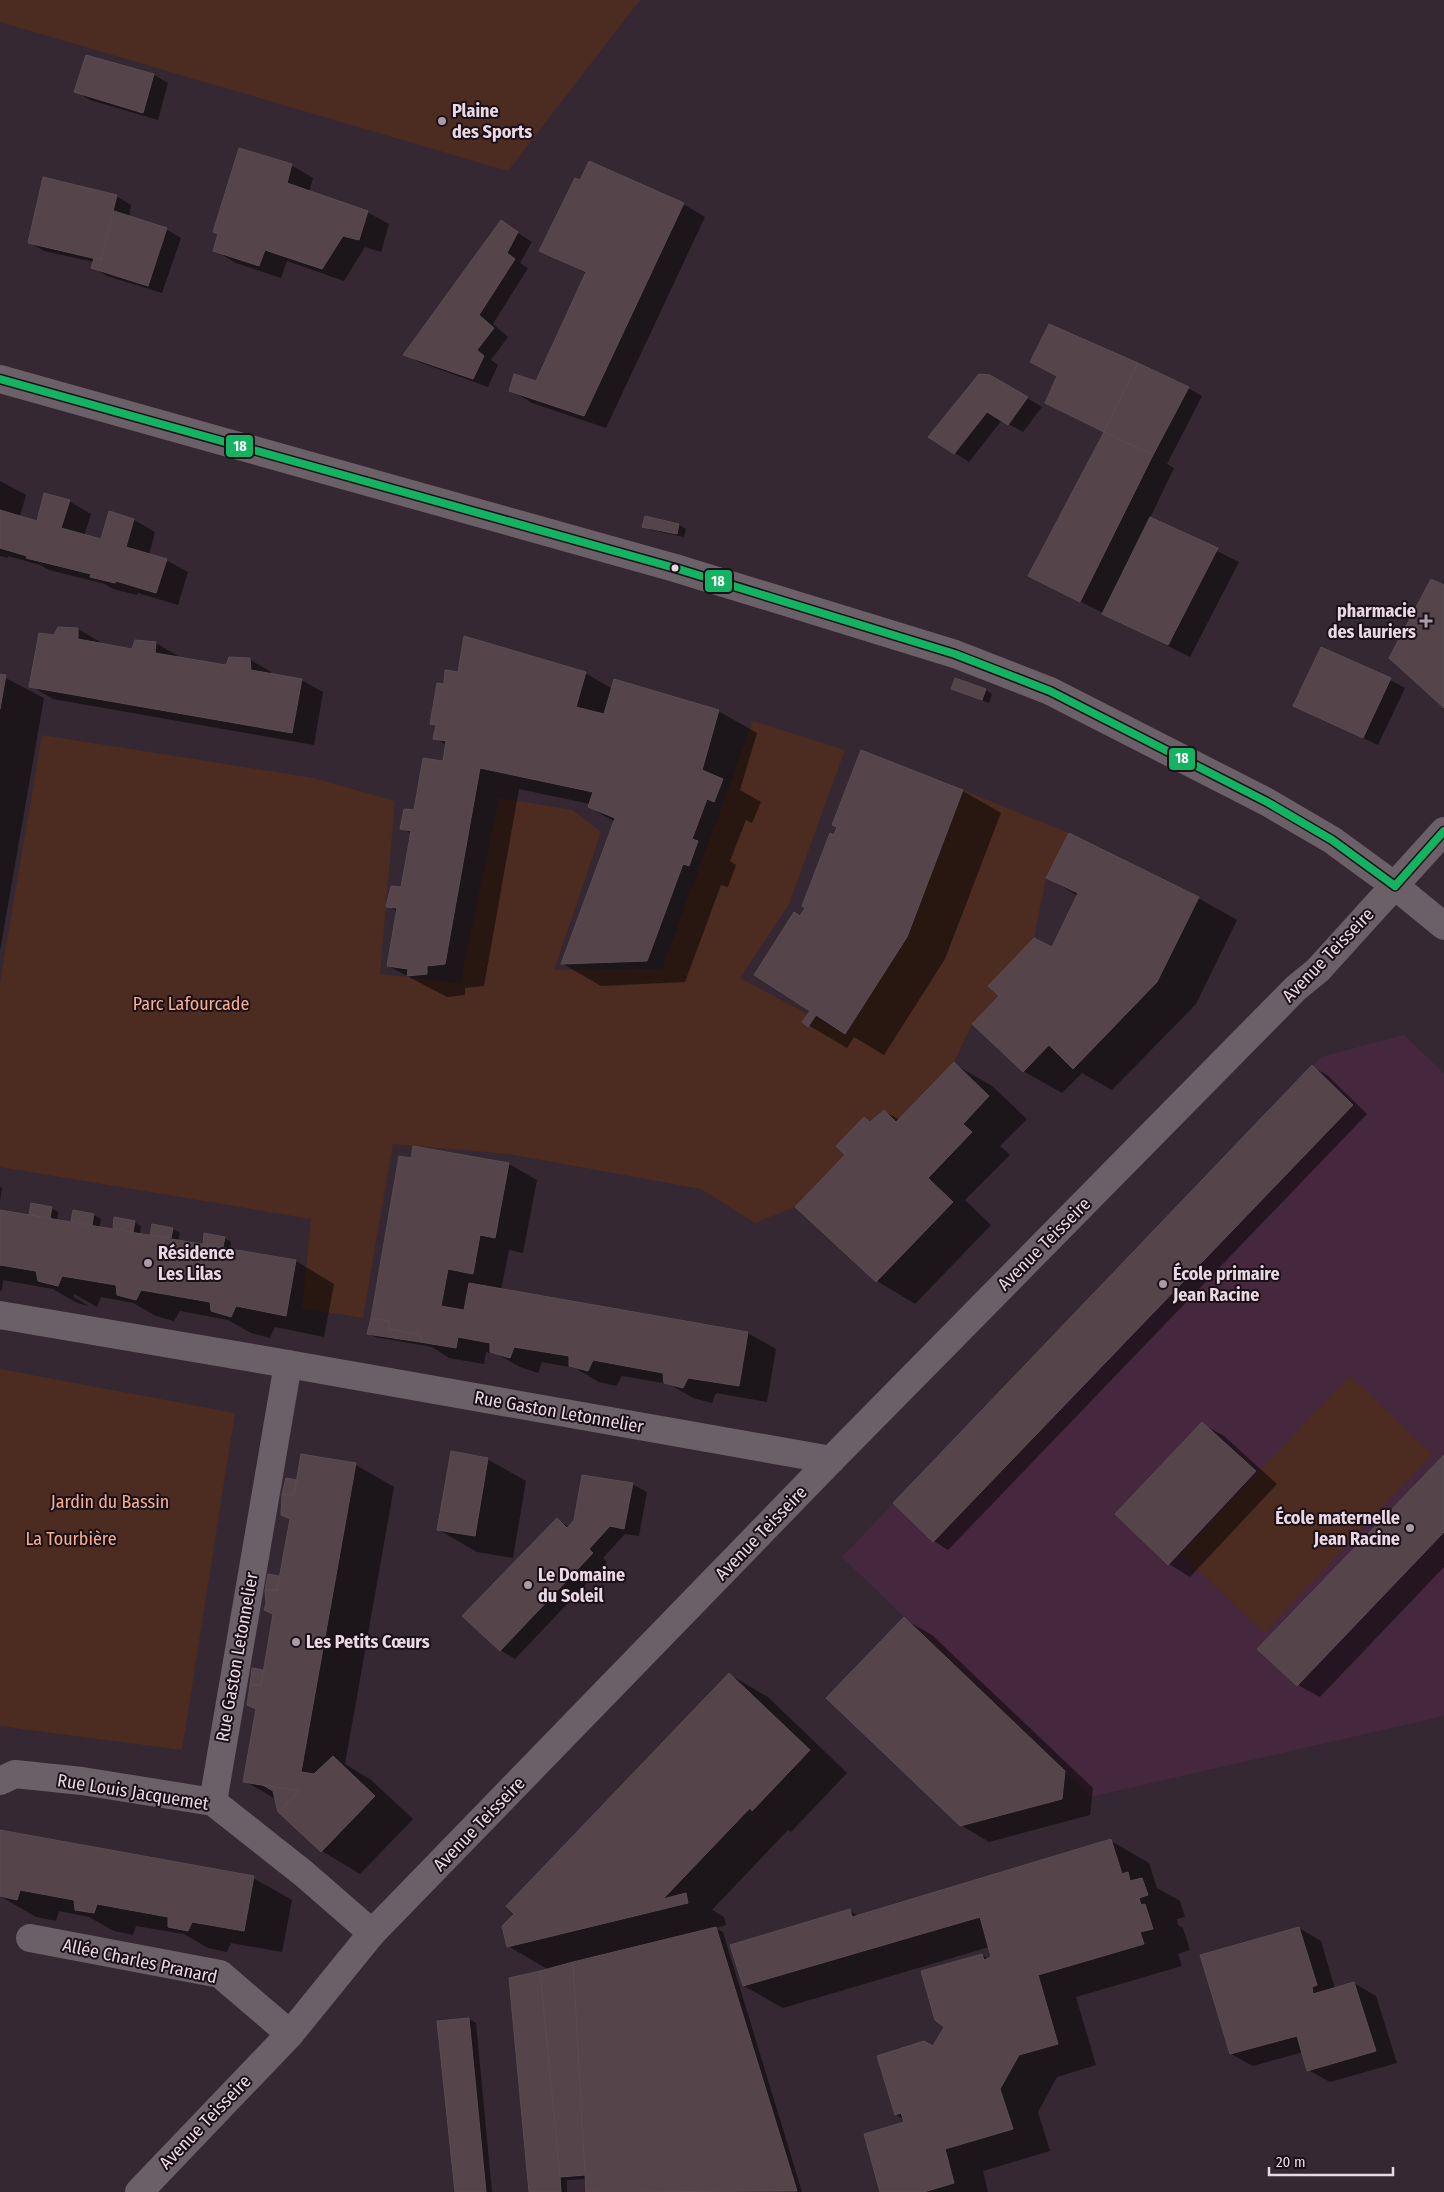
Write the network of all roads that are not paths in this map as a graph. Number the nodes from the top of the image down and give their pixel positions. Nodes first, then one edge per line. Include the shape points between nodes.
1 (0, 379) edge
2 (1444, 831) edge
3 (1394, 886) junction
4 (1444, 926) edge
5 (0, 1315) edge
6 (288, 1364) junction
7 (831, 1460) junction
8 (0, 1781) edge
9 (213, 1802) junction
10 (372, 1933) junction
11 (30, 1938) dead end
12 (290, 2034) junction
13 (139, 2192) edge

1 - 3 street via 675,568 955,654 1050,691 1266,802 1332,840
2 - 3 street, Avenue Teisseire
3 - 4 street
3 - 7 street, Avenue Teisseire via 1318,970 1296,988
5 - 6 street, Rue Gaston Letonnelier
6 - 7 street, Rue Gaston Letonnelier
6 - 9 street, Rue Gaston Letonnelier
7 - 10 street, Avenue Teisseire
8 - 9 street, Rue Louis Jacquemet via 15,1774
9 - 10 street, Rue Louis Jacquemet
10 - 12 street, Avenue Teisseire
11 - 12 street, Allée Charles Pranard via 220,1974
12 - 13 street, Avenue Teisseire

